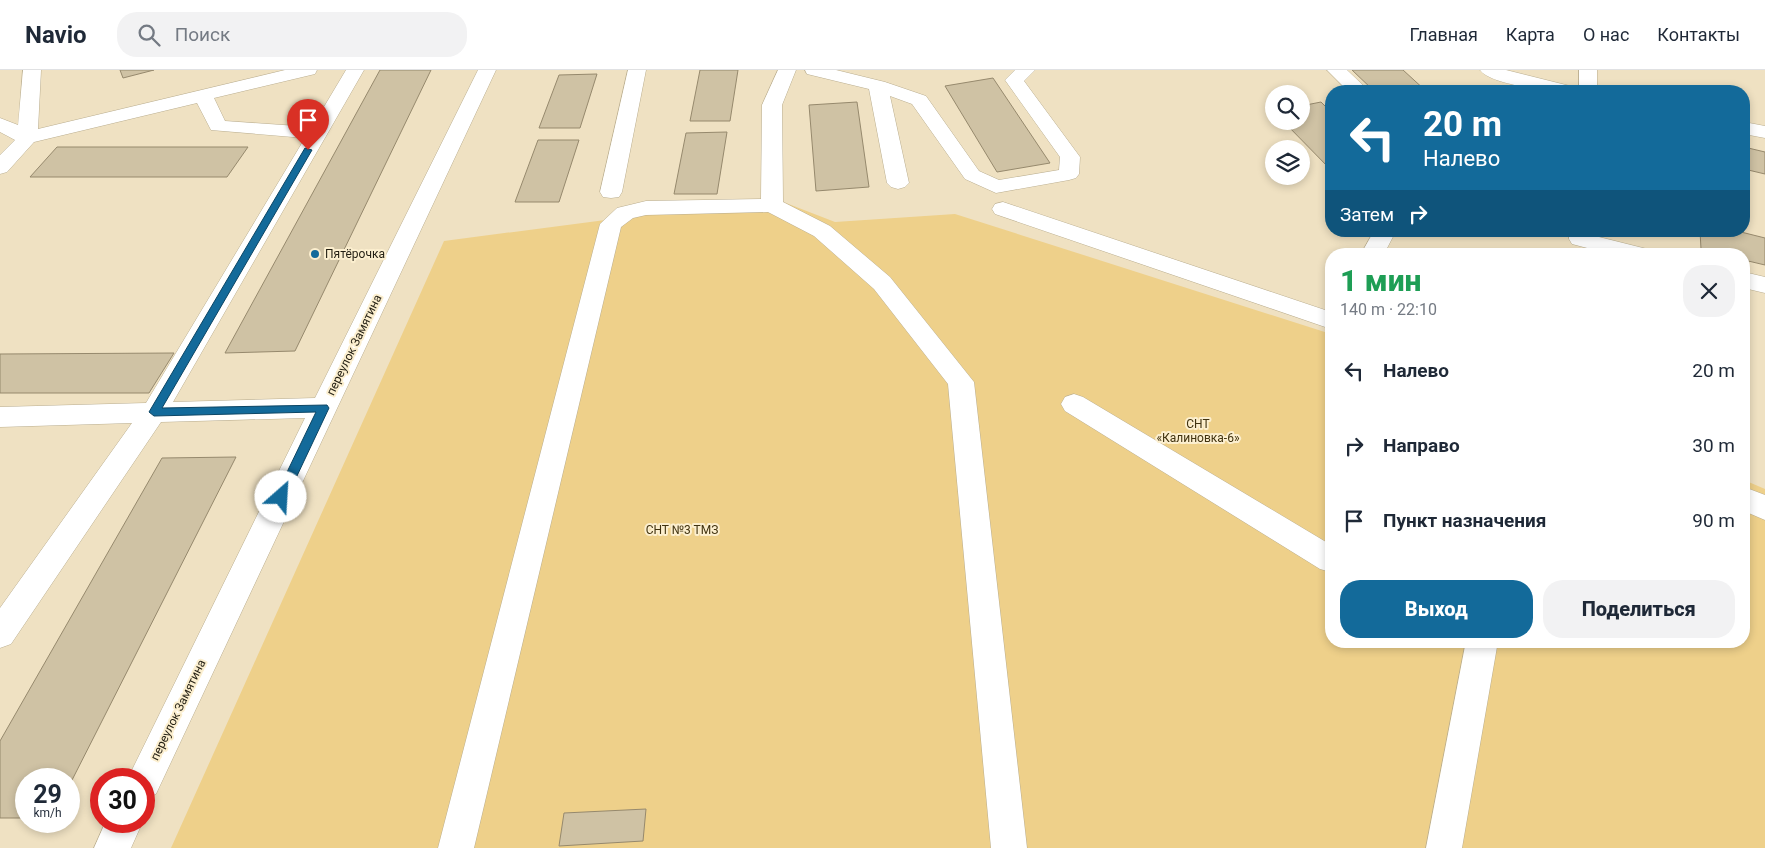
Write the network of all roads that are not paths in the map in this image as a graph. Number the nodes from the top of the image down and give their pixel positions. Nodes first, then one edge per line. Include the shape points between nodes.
1 (32, 70) edge
2 (308, 70) edge
3 (355, 70) edge
4 (487, 70) edge
5 (637, 70) edge
6 (787, 70) edge
7 (814, 70) edge
8 (1026, 70) edge
9 (1336, 70) edge
10 (1489, 70) edge
11 (1588, 70) edge
12 (243, 77) edge
13 (1352, 85) edge
14 (1541, 85) edge
15 (1588, 85) edge
16 (878, 86) junction
17 (203, 95) junction
18 (0, 124) edge
19 (1750, 129) edge
20 (1765, 132) edge
21 (318, 134) junction
22 (27, 138) junction
23 (0, 139) edge
24 (0, 168) edge
25 (898, 183) dead end
26 (611, 192) dead end
27 (772, 205) junction
28 (1003, 209) dead end
29 (1382, 237) edge
30 (1580, 237) edge
31 (1375, 248) edge
32 (1615, 248) edge
33 (1750, 281) edge
34 (1765, 285) edge
35 (1325, 319) edge
36 (1074, 404) dead end
37 (324, 408) junction
38 (154, 412) junction
39 (0, 417) edge
40 (1750, 501) edge
41 (1765, 508) edge
42 (1325, 556) edge
43 (0, 634) edge
44 (1475, 648) edge
45 (151, 768) edge
46 (119, 833) edge
47 (112, 848) edge
48 (456, 848) edge
49 (1009, 848) edge
50 (1444, 848) edge

1 - 22 street
2 - 12 street
3 - 21 street
4 - 37 street, переулок Замятина
5 - 26 street
6 - 27 street via 772,104
7 - 16 street
8 - 16 street via 1014,80 1070,157 1069,174 996,186 972,175 919,100
9 - 13 street
10 - 14 street
11 - 15 street
12 - 17 street
16 - 25 street
17 - 21 street via 218,126
17 - 22 street
18 - 22 street
19 - 20 street
21 - 38 street
22 - 23 street
22 - 24 street
27 - 48 street via 646,208 625,213 611,224
27 - 49 street via 822,232 882,283 961,382
28 - 35 street
29 - 31 street
30 - 32 street
33 - 34 street
36 - 42 street
37 - 38 street
37 - 45 street, переулок Замятина
38 - 39 street
38 - 43 street
40 - 41 street
44 - 50 street
46 - 47 street

